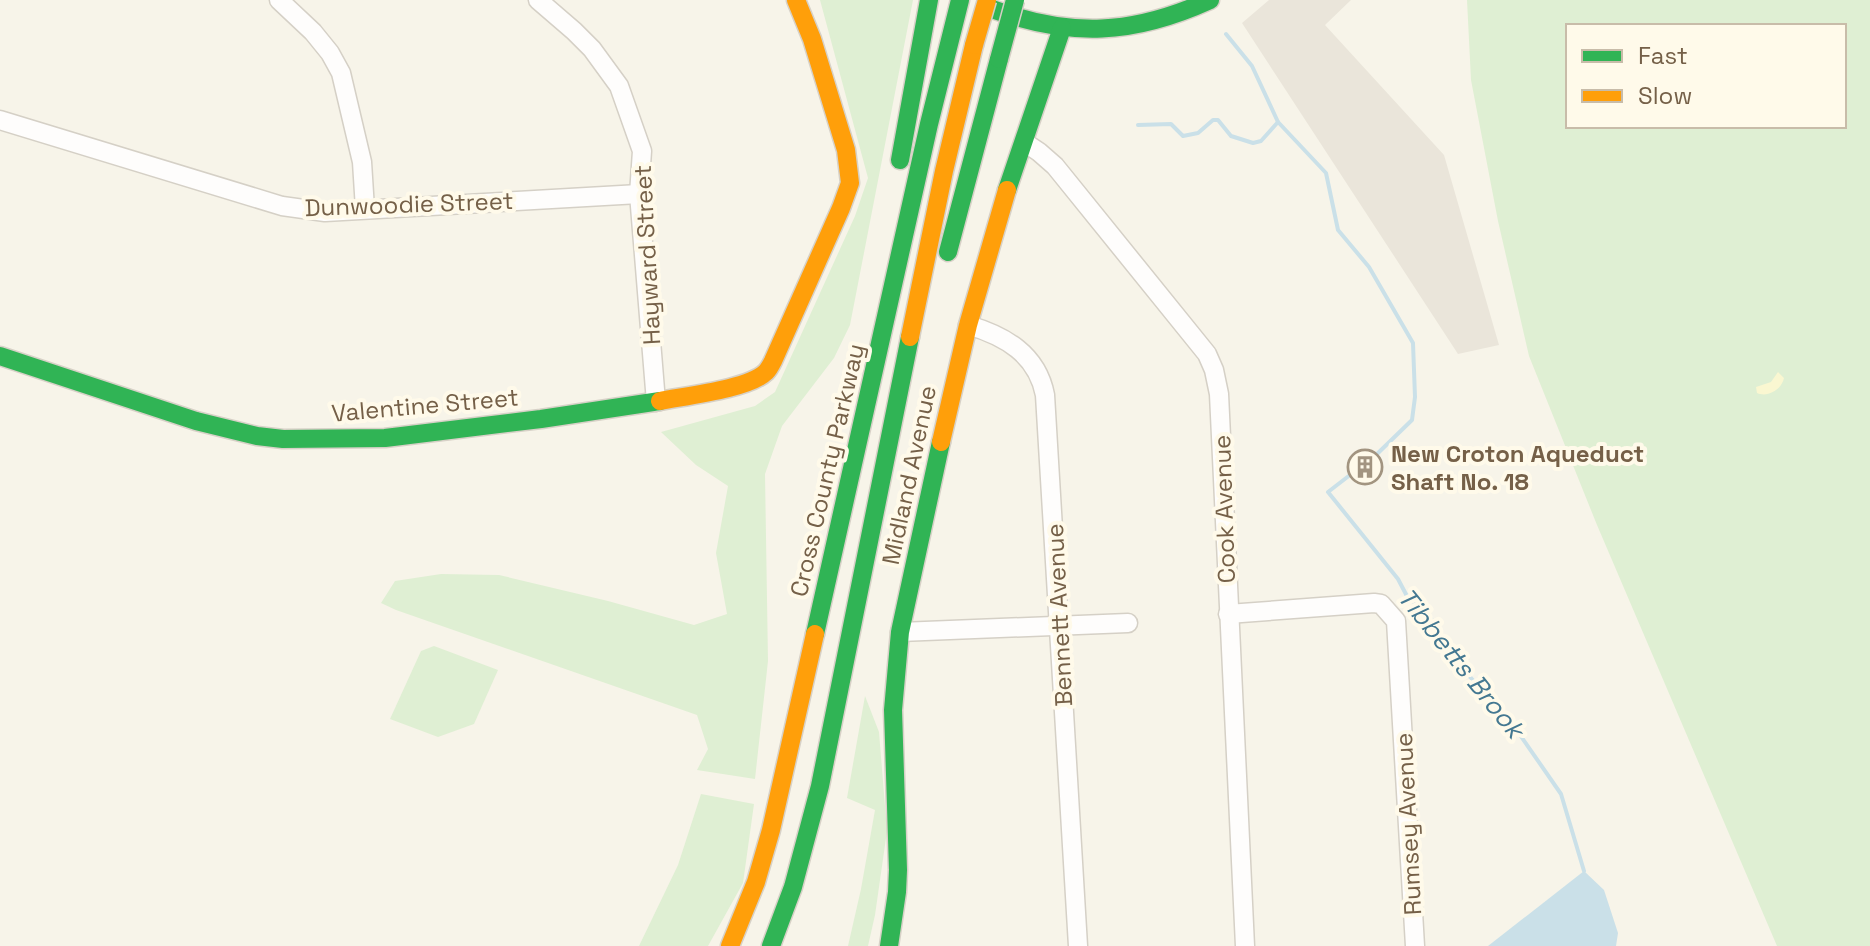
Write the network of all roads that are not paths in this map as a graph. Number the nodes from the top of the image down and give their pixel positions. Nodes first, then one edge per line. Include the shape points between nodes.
1 (279, 0) edge
2 (538, 0) edge
3 (796, 0) edge
4 (960, 0) edge
5 (974, 0) edge
6 (987, 0) edge
7 (1015, 0) edge
8 (1210, 0) edge
9 (928, 7) edge
10 (1062, 28) junction
11 (0, 120) edge
12 (1024, 142) junction
13 (897, 179) dead end
14 (639, 194) junction
15 (365, 209) junction
16 (892, 209) dead end
17 (943, 274) dead end
18 (935, 304) dead end
19 (968, 325) junction
20 (0, 356) edge
21 (870, 389) junction
22 (656, 402) junction
23 (886, 467) junction
24 (1228, 614) junction
25 (1128, 623) dead end
26 (1060, 627) junction
27 (900, 632) junction
28 (730, 946) edge
29 (771, 946) edge
30 (889, 946) edge
31 (1078, 946) edge
32 (1245, 946) edge
33 (1415, 946) edge

1 - 15 street via 313,32 341,73 362,162
2 - 14 street, Hayward Street via 592,49 619,86 642,151
3 - 22 main road, Valentine Street via 842,136 850,183 765,373 736,386
4 - 21 main road, Cross County Parkway
5 - 10 main road via 1016,18
6 - 23 main road, bridge via 944,171
7 - 17 main road, bridge
8 - 10 main road via 1137,25
9 - 13 main road
10 - 12 main road, Midland Avenue
11 - 15 street, Dunwoodie Street via 282,206 325,212
12 - 19 main road, Midland Avenue
12 - 24 street, Cook Avenue via 1055,166 1207,354 1214,370
14 - 15 street, Dunwoodie Street
14 - 22 street, Hayward Street
16 - 21 main road
18 - 23 main road
19 - 26 street, Bennett Avenue via 1021,350 1043,385
19 - 27 main road, Midland Avenue
20 - 22 main road, Valentine Street via 196,421 283,439 385,438
21 - 28 main road, Cross County Parkway via 771,830
23 - 29 main road via 812,823 792,897
24 - 32 street, Cook Avenue
24 - 33 street, Rumsey Avenue via 1374,603 1396,621
25 - 26 street
26 - 27 street
26 - 31 street, Bennett Avenue
27 - 30 main road, Midland Avenue via 893,710 898,870

